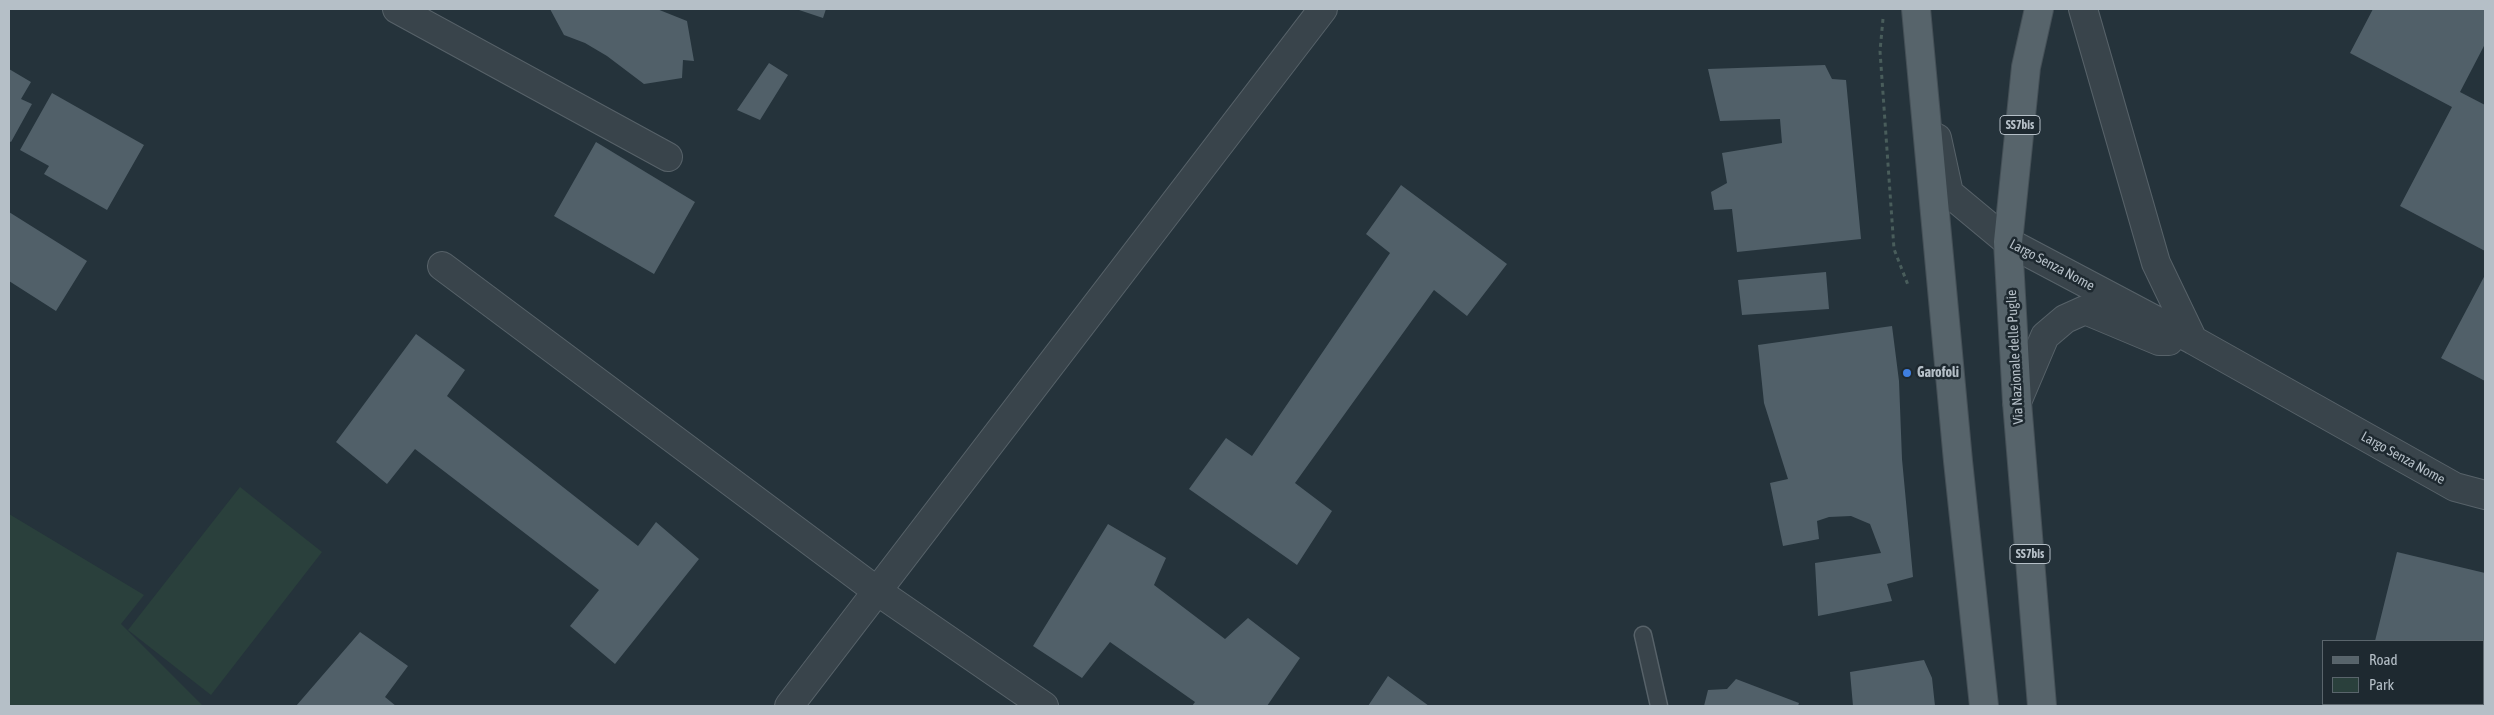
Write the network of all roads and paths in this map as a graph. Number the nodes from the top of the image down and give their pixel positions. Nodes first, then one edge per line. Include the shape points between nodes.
1 (397, 9) edge
2 (1323, 9) edge
3 (1916, 9) edge
4 (2039, 9) edge
5 (2083, 9) edge
6 (1883, 17) dead end
7 (1921, 73) junction
8 (668, 157) dead end
9 (2008, 242) junction
10 (442, 266) dead end
11 (1909, 289) dead end
12 (2193, 340) junction
13 (2017, 402) junction
14 (2485, 494) edge
15 (877, 591) junction
16 (1643, 635) dead end
17 (789, 706) edge
18 (1044, 706) edge
19 (1659, 706) edge
20 (1984, 706) edge
21 (2042, 706) edge

1 - 8 street
2 - 15 street
3 - 7 main road
4 - 9 main road, Via Nazionale delle Puglie / SS7bis via 2026,67
5 - 12 street via 2156,263
6 - 11 path via 1880,51 1894,249
7 - 9 street, Largo Senza Nome via 1949,192
7 - 20 main road
9 - 12 street, Largo Senza Nome
9 - 13 main road, Via Nazionale delle Puglie / SS7bis
10 - 15 street
12 - 13 street, Largo Senza Nome via 2159,341 2085,310 2065,319 2045,336
12 - 14 street, Largo Senza Nome via 2455,487
13 - 21 main road, Via Nazionale delle Puglie / SS7bis
15 - 17 street
15 - 18 street
16 - 19 lane

